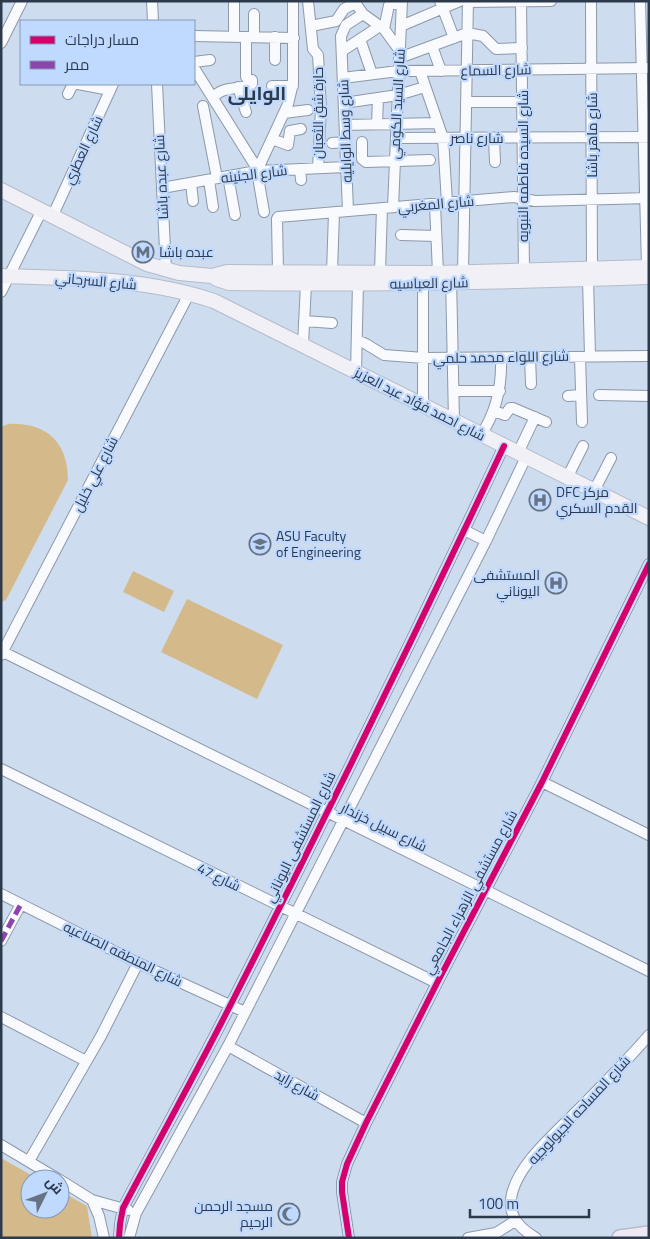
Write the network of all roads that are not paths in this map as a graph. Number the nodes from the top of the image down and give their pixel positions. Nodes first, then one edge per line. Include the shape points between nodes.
1 (22, 1) edge
2 (152, 1) edge
3 (234, 1) edge
4 (294, 1) edge
5 (308, 1) edge
6 (522, 1) edge
7 (551, 1) edge
8 (591, 1) edge
9 (640, 1) edge
10 (354, 2) edge
11 (402, 2) edge
12 (466, 2) edge
13 (441, 5) edge
14 (254, 14) dead end
15 (363, 14) junction
16 (153, 20) edge
17 (10, 25) junction
18 (20, 26) edge
19 (311, 26) junction
20 (401, 26) junction
21 (382, 28) junction
22 (467, 33) junction
23 (195, 36) edge
24 (234, 37) junction
25 (250, 37) junction
26 (275, 38) junction
27 (294, 38) junction
28 (454, 38) junction
29 (360, 39) junction
30 (1, 43) edge
31 (432, 46) junction
32 (522, 48) junction
33 (342, 50) junction
34 (398, 56) junction
35 (210, 60) dead end
36 (275, 60) dead end
37 (195, 62) edge
38 (645, 68) edge
39 (591, 69) junction
40 (195, 70) edge
41 (467, 70) junction
42 (522, 70) junction
43 (398, 71) junction
44 (420, 71) junction
45 (441, 71) junction
46 (372, 74) junction
47 (343, 78) junction
48 (72, 85) edge
49 (89, 85) edge
50 (157, 85) edge
51 (272, 86) dead end
52 (293, 86) junction
53 (112, 87) edge
54 (238, 87) junction
55 (425, 87) junction
56 (68, 94) dead end
57 (398, 95) junction
58 (213, 98) junction
59 (378, 98) junction
60 (466, 102) junction
61 (523, 102) junction
62 (344, 103) junction
63 (203, 106) dead end
64 (308, 110) dead end
65 (246, 112) dead end
66 (284, 113) junction
67 (438, 123) junction
68 (377, 124) junction
69 (396, 124) junction
70 (345, 125) junction
71 (301, 129) dead end
72 (592, 137) junction
73 (646, 137) edge
74 (396, 138) junction
75 (443, 138) junction
76 (466, 138) junction
77 (494, 138) junction
78 (523, 138) junction
79 (272, 139) junction
80 (345, 142) junction
81 (362, 142) dead end
82 (332, 143) dead end
83 (430, 160) dead end
84 (394, 162) junction
85 (494, 162) dead end
86 (346, 166) junction
87 (318, 168) junction
88 (300, 169) junction
89 (258, 170) junction
90 (228, 176) junction
91 (213, 179) junction
92 (301, 180) dead end
93 (191, 183) junction
94 (162, 188) junction
95 (1, 190) edge
96 (647, 198) edge
97 (524, 200) junction
98 (592, 200) junction
99 (193, 201) dead end
100 (464, 201) junction
101 (447, 203) junction
102 (435, 204) junction
103 (213, 207) dead end
104 (388, 208) junction
105 (348, 211) junction
106 (264, 212) dead end
107 (334, 212) junction
108 (48, 213) junction
109 (235, 215) dead end
110 (402, 235) dead end
111 (647, 235) edge
112 (436, 236) junction
113 (169, 271) junction
114 (524, 271) junction
115 (648, 271) edge
116 (278, 272) junction
117 (332, 272) junction
118 (380, 272) junction
119 (590, 274) junction
120 (451, 275) junction
121 (5, 276) edge
122 (212, 276) junction
123 (358, 283) junction
124 (423, 283) junction
125 (306, 284) junction
126 (165, 288) junction
127 (1, 292) edge
128 (189, 294) junction
129 (304, 321) junction
130 (332, 323) dead end
131 (357, 340) junction
132 (303, 345) junction
133 (649, 356) edge
134 (530, 357) junction
135 (585, 357) junction
136 (424, 358) junction
137 (454, 358) junction
138 (501, 358) junction
139 (356, 372) junction
140 (531, 384) dead end
141 (454, 391) junction
142 (500, 391) junction
143 (582, 395) junction
144 (599, 395) dead end
145 (568, 396) dead end
146 (649, 396) edge
147 (423, 406) junction
148 (494, 411) junction
149 (535, 417) junction
150 (454, 421) junction
151 (546, 422) dead end
152 (582, 422) dead end
153 (482, 435) junction
154 (504, 446) junction
155 (583, 446) dead end
156 (522, 455) junction
157 (611, 458) dead end
158 (567, 478) junction
159 (594, 491) junction
160 (649, 518) edge
161 (464, 530) junction
162 (486, 541) junction
163 (649, 564) edge
164 (2, 653) edge
165 (1, 769) edge
166 (542, 782) junction
167 (326, 813) junction
168 (342, 821) junction
169 (649, 835) edge
170 (485, 891) junction
171 (1, 894) edge
172 (21, 904) junction
173 (280, 907) junction
174 (295, 914) junction
175 (1, 941) edge
176 (138, 963) junction
177 (648, 973) edge
178 (436, 983) junction
179 (230, 1006) junction
180 (245, 1012) junction
181 (1, 1017) edge
182 (649, 1035) edge
183 (228, 1046) junction
184 (86, 1061) junction
185 (366, 1123) junction
186 (1, 1145) edge
187 (29, 1161) junction
188 (42, 1169) edge
189 (70, 1187) edge
190 (92, 1200) junction
191 (124, 1208) junction
192 (136, 1213) junction
193 (516, 1221) junction
194 (505, 1232) edge
195 (649, 1234) edge
196 (104, 1238) edge
197 (119, 1238) edge
198 (129, 1238) edge
199 (349, 1238) edge
200 (468, 1238) edge
201 (536, 1238) edge
202 (620, 1238) edge

1 - 17 street
2 - 16 street
3 - 24 street
4 - 27 street
5 - 19 street, حارة شق الثعبان
6 - 7 street
6 - 12 street
6 - 32 street, شارع السيده فاطمه النبويه
8 - 39 street, شارع ماهر باشا
9 - 38 street
10 - 15 street
10 - 19 street via 344,9 338,21
11 - 20 street, شارع السيد الكومي
11 - 21 street via 388,4
12 - 13 street
12 - 22 street
13 - 20 street
13 - 28 street
14 - 25 street
15 - 21 street
15 - 33 street, شارع وسط الوايليه via 344,28
17 - 18 street
17 - 30 street
19 - 87 street, حارة شق الثعبان via 313,49 318,55 321,108
20 - 34 street, شارع السيد الكومي
21 - 29 street
21 - 34 street
22 - 28 street
22 - 32 street via 483,36 496,49
22 - 41 street
23 - 24 street
24 - 25 street
25 - 26 street
25 - 54 street via 249,79 252,84
26 - 27 street
26 - 36 street
27 - 52 street
28 - 31 street
29 - 33 street
29 - 46 street
31 - 34 street
31 - 45 street
32 - 42 street, شارع السيده فاطمه النبويه
33 - 47 street, شارع وسط الوايليه
34 - 43 street, شارع السيد الكومي
35 - 37 street
38 - 39 street, شارع السماع
38 - 73 street
39 - 42 street, شارع السماع
39 - 72 street, شارع ماهر باشا
40 - 58 street
41 - 42 street, شارع السماع
41 - 45 street, شارع السماع
41 - 60 street
42 - 61 street, شارع السيده فاطمه النبويه
43 - 44 street, شارع السماع
43 - 46 street, شارع السماع
43 - 57 street, شارع السيد الكومي
44 - 45 street, شارع السماع
44 - 55 street
46 - 47 street, شارع السماع
47 - 62 street, شارع وسط الوايليه
48 - 56 street
49 - 53 street
50 - 94 street, شارع عبده باشا
51 - 52 street
52 - 66 street
53 - 108 street, شارع العطري
54 - 58 street
54 - 65 street
55 - 57 street
55 - 67 street
57 - 59 street
57 - 69 street, شارع السيد الكومي
58 - 89 street
59 - 62 street
59 - 68 street
60 - 61 street
60 - 76 street
61 - 78 street, شارع السيده فاطمه النبويه
62 - 70 street, شارع وسط الوايليه
63 - 91 street
64 - 66 street
66 - 79 street
67 - 69 street
67 - 75 street
68 - 69 street
68 - 70 street
69 - 74 street, شارع السيد الكومي
70 - 80 street, شارع وسط الوايليه
71 - 79 street via 291,130 291,145
72 - 73 street, شارع ناصر
72 - 78 street, شارع ناصر
72 - 98 street, شارع ماهر باشا
73 - 96 street
74 - 75 street, شارع ناصر
74 - 84 street, شارع السيد الكومي
75 - 76 street, شارع ناصر
75 - 101 street
76 - 77 street, شارع ناصر
76 - 100 street
77 - 78 street, شارع ناصر
77 - 85 street
78 - 97 street, شارع السيده فاطمه النبويه
79 - 89 street
80 - 82 street
80 - 86 street, شارع وسط الوايليه
81 - 84 street via 364,162
83 - 84 street
84 - 104 street, شارع السيد الكومي
86 - 87 street, شارع الجنينه
86 - 105 street, شارع وسط الوايليه
87 - 88 street, شارع الجنينه
88 - 89 street, شارع الجنينه
88 - 92 street
89 - 90 street, شارع الجنينه
89 - 106 street
90 - 91 street, شارع الجنينه
90 - 109 street
91 - 93 street, شارع الجنينه
91 - 103 street
93 - 94 street, شارع الجنينه
93 - 99 street
94 - 113 street, شارع عبده باشا
95 - 108 main road, شارع العباسيه
96 - 98 street, شارع المغربي
96 - 111 street
97 - 98 street, شارع المغربي
97 - 100 street, شارع المغربي via 514,197
97 - 114 street, شارع السيده فاطمه النبويه
98 - 119 street, شارع ماهر باشا
100 - 101 street, شارع المغربي
100 - 120 street
101 - 102 street, شارع المغربي
102 - 104 street, شارع المغربي
102 - 112 street
104 - 105 street, شارع المغربي
104 - 118 street, شارع السيد الكومي
105 - 107 street, شارع المغربي
107 - 116 street, شارع المغربي via 278,218
107 - 117 street
108 - 113 main road, شارع العباسيه via 147,264
108 - 121 street, شارع العطري
110 - 112 street
111 - 115 street
112 - 120 street
113 - 122 main road, شارع العباسيه
113 - 126 main road via 175,278 174,284
114 - 119 main road, شارع العباسيه
114 - 120 main road, شارع العباسيه
115 - 119 main road, شارع العباسيه
116 - 117 main road, شارع العباسيه
116 - 122 main road, شارع العباسيه via 227,272
117 - 118 main road, شارع العباسيه
118 - 120 main road, شارع العباسيه
119 - 120 main road, شارع العباسيه
119 - 135 street, شارع ماهر باشا
120 - 124 main road, شارع العباسيه
120 - 137 street
121 - 126 main road, شارع السرجاني via 90,278
121 - 127 street, شارع العطري
122 - 125 main road, شارع العباسيه via 229,283
123 - 124 main road, شارع العباسيه
123 - 125 main road, شارع العباسيه
123 - 131 street
124 - 136 street
125 - 129 street
126 - 128 main road, شارع السرجاني
128 - 132 main road, شارع احمد فؤاد عبد العزيز via 224,305
128 - 164 street, شارع علي خليل
129 - 130 street
129 - 132 street
131 - 136 street, شارع اللواء محمد حلمي via 384,355
131 - 139 street
132 - 139 main road, شارع احمد فؤاد عبد العزيز
133 - 135 street, شارع اللواء محمد حلمي
134 - 135 street, شارع اللواء محمد حلمي
134 - 138 street, شارع اللواء محمد حلمي
134 - 140 street
135 - 143 street, شارع ماهر باشا
136 - 137 street, شارع اللواء محمد حلمي
136 - 147 street
137 - 138 street, شارع اللواء محمد حلمي
137 - 141 street
138 - 142 street
139 - 147 main road, شارع احمد فؤاد عبد العزيز
141 - 142 street
141 - 150 street
142 - 148 street
143 - 145 street
143 - 152 street, شارع ماهر باشا
144 - 146 street
147 - 150 main road, شارع احمد فؤاد عبد العزيز
148 - 149 street via 506,415 513,408
148 - 153 street
149 - 151 street
149 - 156 street
150 - 153 main road, شارع احمد فؤاد عبد العزيز
153 - 154 main road, شارع احمد فؤاد عبد العزيز
154 - 156 main road, شارع احمد فؤاد عبد العزيز
154 - 161 street, شارع المستشفى اليوناني
155 - 158 street
156 - 158 main road, شارع احمد فؤاد عبد العزيز
156 - 162 street
157 - 159 street
158 - 159 main road, شارع احمد فؤاد عبد العزيز
159 - 160 main road, شارع احمد فؤاد عبد العزيز
161 - 162 street
161 - 167 street, شارع المستشفى اليوناني
162 - 168 street
163 - 166 street, شارع مستشفي الزهراء الجامعي
164 - 167 street, شارع سبيل خزندار
165 - 173 street, شارع 47
166 - 169 street
166 - 170 street, شارع مستشفي الزهراء الجامعي
167 - 168 street, شارع سبيل خزندار
167 - 173 street, شارع المستشفى اليوناني
168 - 170 street, شارع سبيل خزندار
168 - 174 street
170 - 177 street, شارع سبيل خزندار
170 - 178 street, شارع مستشفي الزهراء الجامعي
171 - 172 street, شارع المنطقه الصناعيه
172 - 175 street
172 - 176 street, شارع المنطقه الصناعيه
173 - 174 street, شارع 47
173 - 179 street, شارع المستشفى اليوناني
174 - 178 street, شارع 47
174 - 180 street
176 - 179 street, شارع المنطقه الصناعيه
176 - 184 street
178 - 185 street, شارع مستشفي الزهراء الجامعي
179 - 180 street, شارع المنطقه الصناعيه
179 - 191 street, شارع المستشفى اليوناني
180 - 183 street
181 - 184 street
182 - 193 street, شارع المساحه الجيولوجيه via 522,1171 511,1198
183 - 185 street, شارع زايد
183 - 192 street
184 - 187 street
185 - 199 street, شارع مستشفي الزهراء الجامعي via 342,1182
186 - 187 street
187 - 188 street
189 - 190 street
190 - 191 street
190 - 196 street
191 - 192 street
191 - 197 street, شارع المستشفى اليوناني
192 - 198 street
193 - 194 street
193 - 201 street
194 - 200 street
195 - 202 highway

